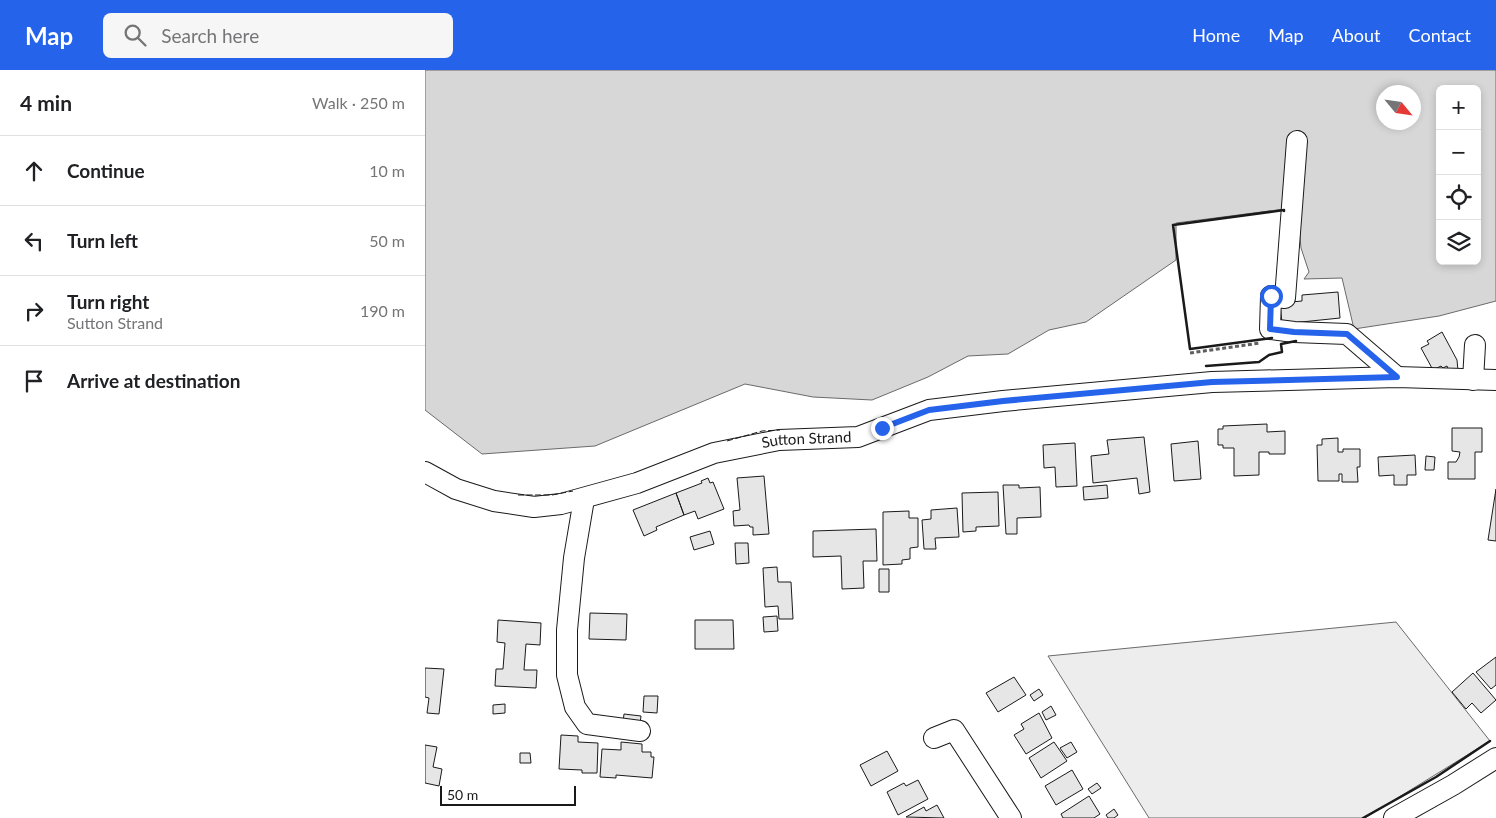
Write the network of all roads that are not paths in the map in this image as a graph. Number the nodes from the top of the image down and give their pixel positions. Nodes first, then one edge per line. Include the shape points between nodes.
1 (1297, 141) dead end
2 (1475, 345) dead end
3 (1397, 377) junction
4 (1473, 380) junction
5 (1496, 380) edge
6 (425, 472) edge
7 (583, 499) junction
8 (640, 732) dead end
9 (934, 738) dead end
10 (1496, 758) edge
11 (1011, 818) edge
12 (1394, 818) edge

1 - 3 street via 1285,298 1271,296 1270,329 1347,334
2 - 4 street
3 - 4 street, Sutton Strand
3 - 7 street, Sutton Strand via 1212,382 929,410 858,437 779,440 714,453 637,483
4 - 5 street, Sutton Strand
6 - 7 street, Sutton Strand via 456,489 494,501 534,507
7 - 8 street via 567,630 567,675 575,707 587,724
9 - 11 street via 954,730
10 - 12 street

